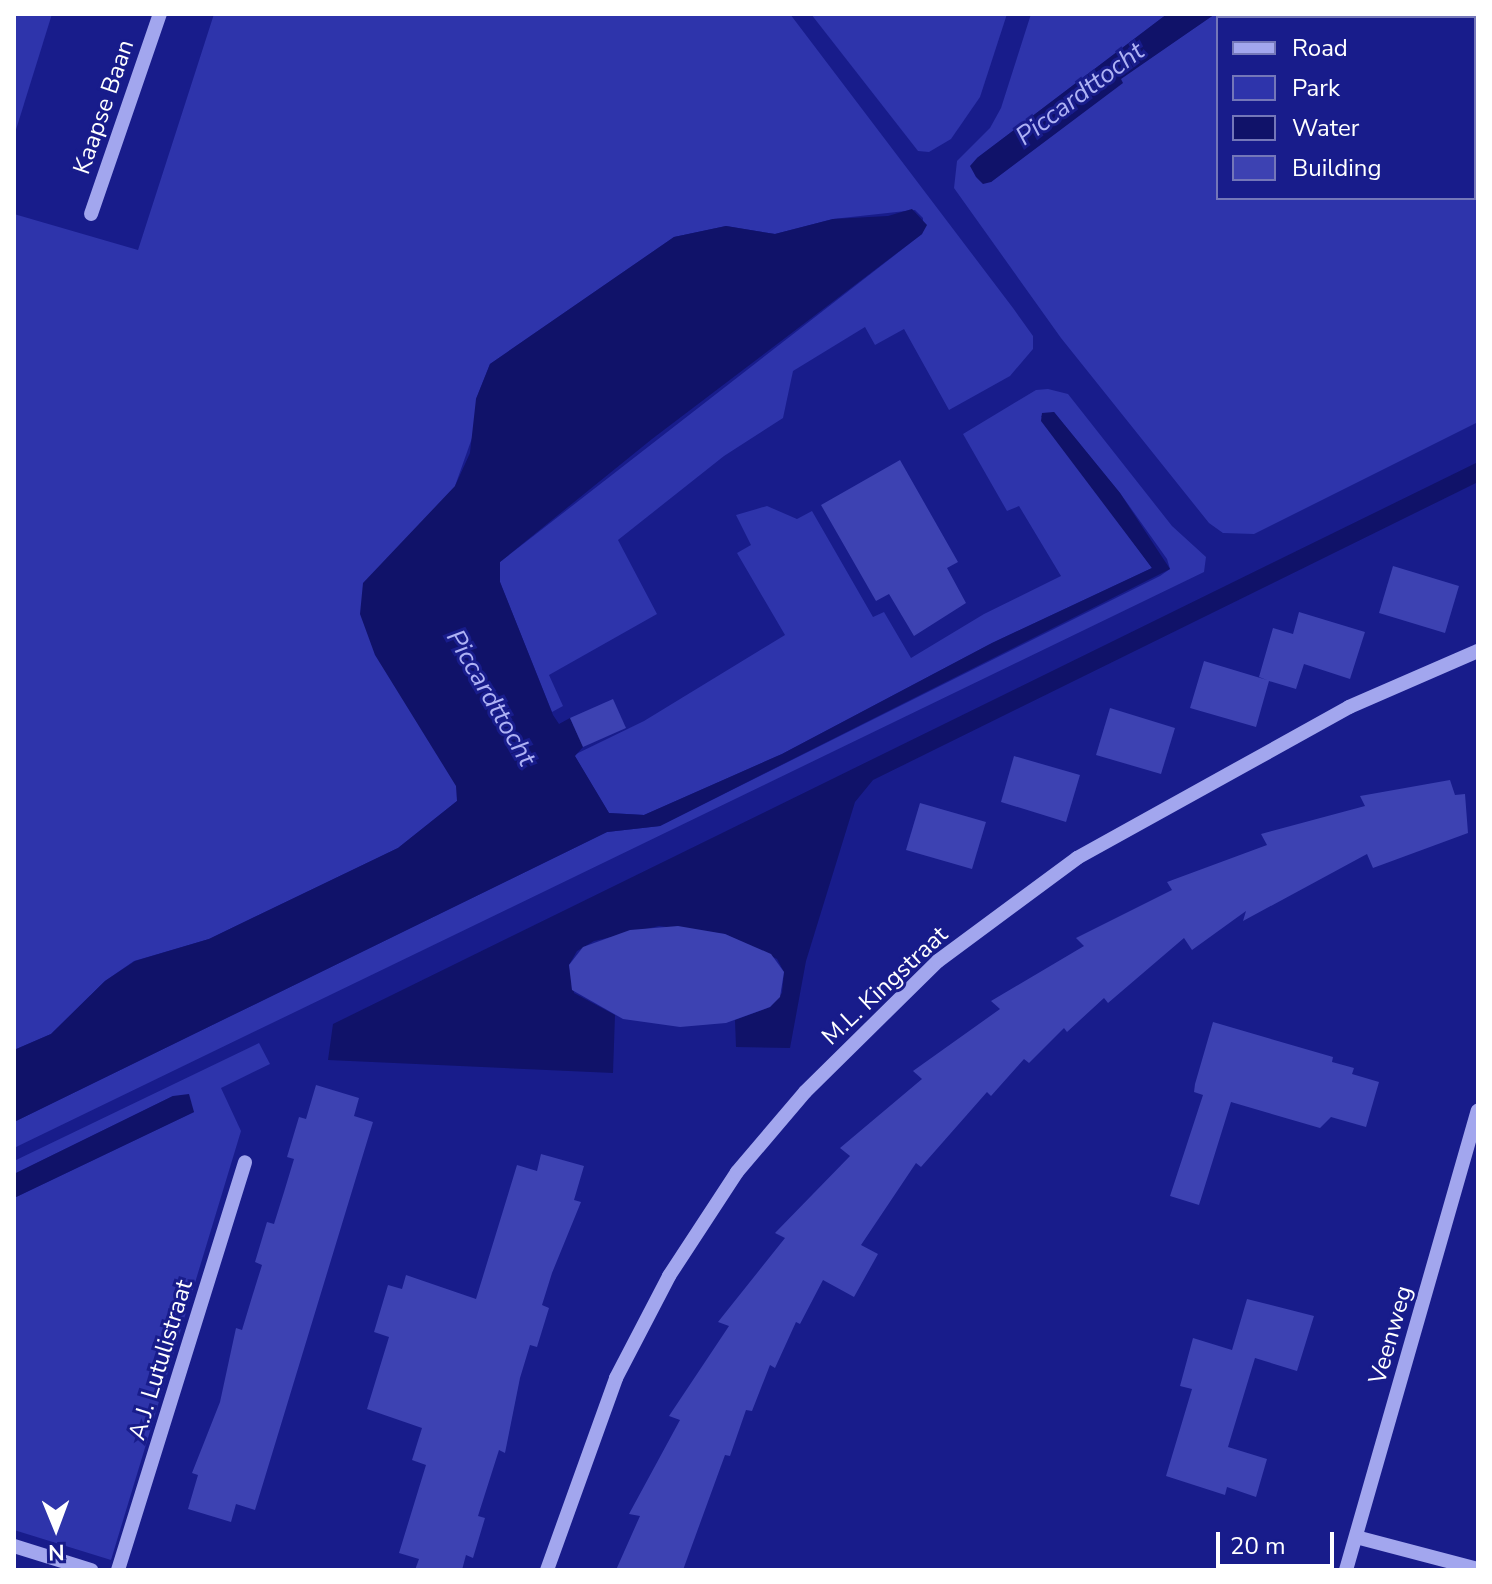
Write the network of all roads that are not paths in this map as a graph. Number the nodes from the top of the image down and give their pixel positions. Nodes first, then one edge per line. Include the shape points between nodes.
1 (160, 14) edge
2 (91, 214) dead end
3 (1478, 651) edge
4 (1478, 1111) edge
5 (245, 1162) dead end
6 (1356, 1537) junction
7 (14, 1546) edge
8 (1478, 1569) edge
9 (91, 1570) edge
10 (118, 1570) edge
11 (547, 1570) edge
12 (1346, 1570) edge

1 - 2 street, Kaapse Baan
3 - 11 street, M.L. Kingstraat via 1349,707 1077,858 938,961 805,1092 737,1172 669,1276 616,1378
4 - 6 street, Veenweg
5 - 10 street, A.J. Lutulistraat
6 - 8 street
6 - 12 street, Veenweg
7 - 9 street

